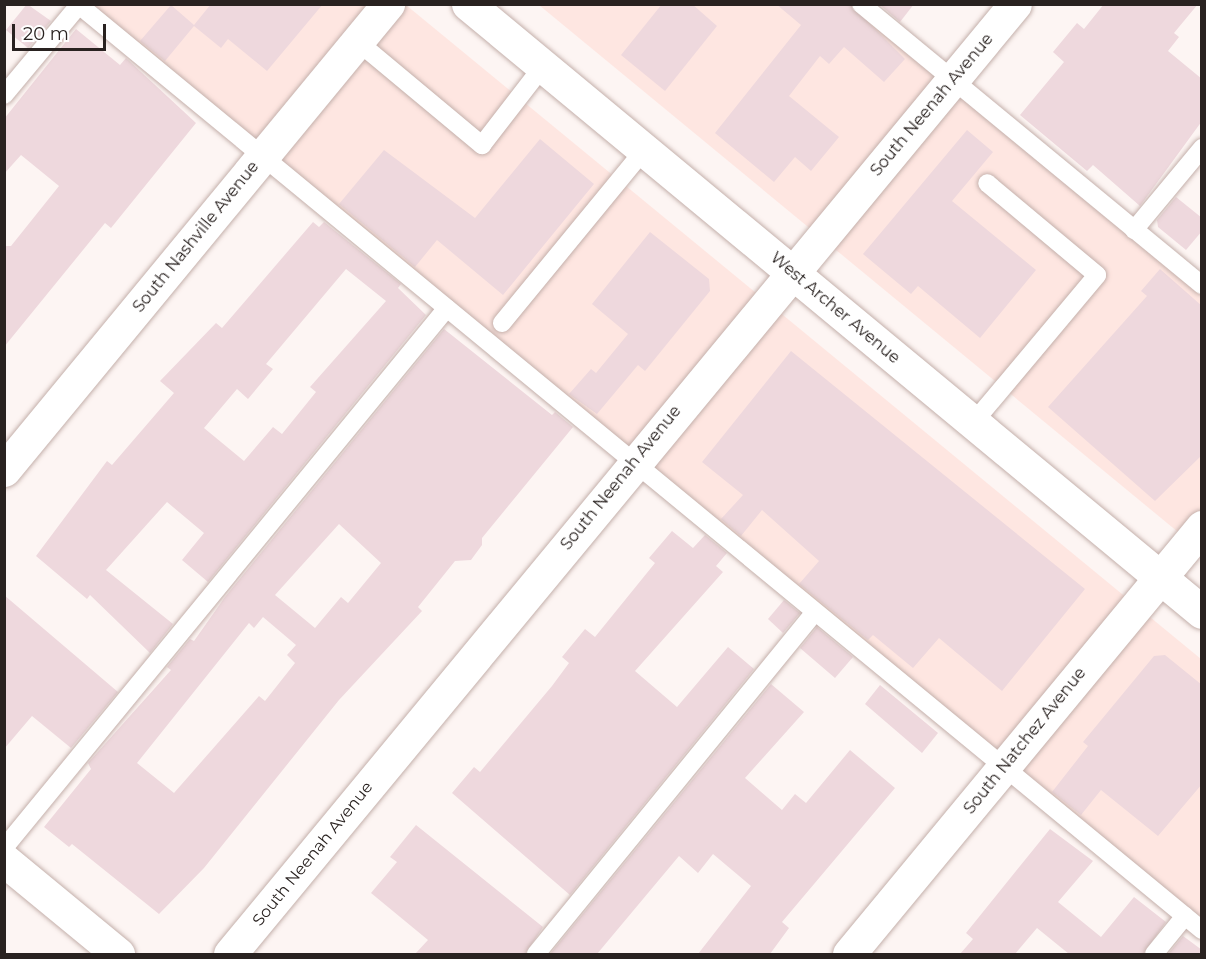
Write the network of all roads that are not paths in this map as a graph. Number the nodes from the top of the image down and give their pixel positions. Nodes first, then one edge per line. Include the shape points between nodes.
1 (387, 4) edge
2 (468, 4) edge
3 (861, 4) edge
4 (1015, 4) edge
5 (357, 41) junction
6 (543, 66) junction
7 (953, 80) junction
8 (4, 94) edge
9 (1202, 148) edge
10 (644, 150) junction
11 (263, 156) junction
12 (987, 183) dead end
13 (1134, 230) junction
14 (791, 272) junction
15 (1202, 285) edge
16 (447, 308) junction
17 (502, 322) dead end
18 (973, 423) junction
19 (634, 463) junction
20 (4, 470) edge
21 (1202, 527) edge
22 (1159, 577) junction
23 (815, 612) junction
24 (1202, 612) edge
25 (1003, 767) junction
26 (4, 848) edge
27 (4, 860) edge
28 (1185, 916) junction
29 (1202, 930) edge
30 (118, 954) edge
31 (230, 954) edge
32 (536, 954) edge
33 (849, 954) edge
34 (1154, 954) edge

1 - 5 street, South Nashville Avenue
2 - 6 street, West Archer Avenue
3 - 7 lane
4 - 7 street, South Neenah Avenue
5 - 6 lane via 482,145
5 - 11 street, South Nashville Avenue
6 - 10 street, West Archer Avenue
7 - 13 lane
7 - 14 street, South Neenah Avenue
8 - 11 lane via 79,4
9 - 13 lane
10 - 14 street, West Archer Avenue
10 - 17 lane
11 - 16 lane
11 - 20 street, South Nashville Avenue
12 - 18 lane via 1097,275
13 - 15 lane
14 - 18 street, West Archer Avenue
14 - 19 street, South Neenah Avenue
16 - 19 lane
16 - 26 lane
18 - 22 street, West Archer Avenue
19 - 23 lane
19 - 31 street, South Neenah Avenue
21 - 22 street, South Natchez Avenue
22 - 24 street, West Archer Avenue
22 - 25 street, South Natchez Avenue
23 - 25 lane
23 - 32 lane
25 - 28 lane
25 - 33 street, South Natchez Avenue
27 - 30 street
28 - 29 lane
28 - 34 lane

